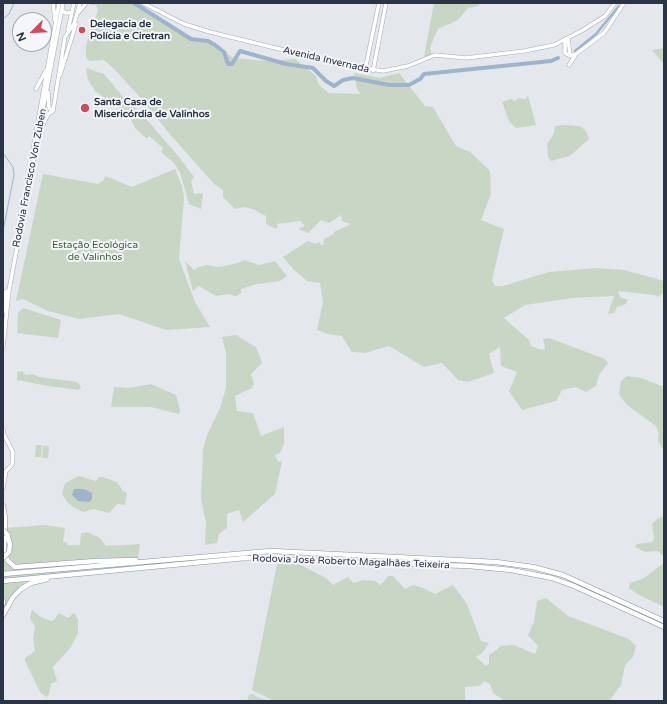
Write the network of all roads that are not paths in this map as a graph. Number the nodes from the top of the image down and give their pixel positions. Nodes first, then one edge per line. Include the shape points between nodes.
1 (53, 3) edge
2 (59, 3) edge
3 (63, 3) edge
4 (74, 3) edge
5 (143, 3) edge
6 (379, 3) edge
7 (386, 3) edge
8 (615, 3) edge
9 (624, 3) edge
10 (82, 4) edge
11 (62, 9) junction
12 (72, 12) junction
13 (67, 33) junction
14 (72, 35) junction
15 (53, 37) junction
16 (566, 38) junction
17 (576, 54) junction
18 (66, 56) junction
19 (570, 56) junction
20 (61, 58) junction
21 (60, 63) junction
22 (49, 64) junction
23 (569, 65) dead end
24 (62, 67) junction
25 (365, 70) junction
26 (373, 71) junction
27 (58, 82) junction
28 (47, 86) junction
29 (36, 89) dead end
30 (53, 111) junction
31 (39, 133) junction
32 (3, 312) edge
33 (3, 347) edge
34 (3, 429) edge
35 (3, 488) edge
36 (3, 507) edge
37 (3, 525) edge
38 (3, 530) edge
39 (3, 558) edge
40 (170, 560) junction
41 (88, 573) junction
42 (3, 574) edge
43 (3, 580) edge
44 (3, 615) edge
45 (664, 620) edge
46 (664, 627) edge

1 - 15 main road
2 - 15 main road
3 - 11 main road, Rodovia Francisco Von Zuben
4 - 12 main road
5 - 25 main road, Avenida Invernada via 190,27
6 - 25 main road
7 - 26 main road
8 - 16 main road, Avenida Invernada via 605,16
9 - 17 main road via 604,33
10 - 13 main road via 74,24
10 - 14 main road
11 - 12 main road via 66,14
11 - 28 main road, Rodovia Francisco Von Zuben
12 - 13 main road
13 - 14 main road via 70,31
13 - 20 main road
14 - 18 main road
15 - 22 main road, Rodovia Francisco Von Zuben
16 - 19 main road
16 - 19 main road via 565,53
16 - 26 main road, Avenida Invernada via 524,51 466,58 435,55 400,68
17 - 19 main road
17 - 23 main road
18 - 20 main road
18 - 24 main road
20 - 21 main road
21 - 24 main road
21 - 27 main road
22 - 29 main road
22 - 32 main road, Rodovia Francisco Von Zuben
24 - 27 main road
25 - 26 main road, Avenida Invernada
27 - 30 main road
28 - 30 main road via 49,107
28 - 31 main road, Rodovia Francisco Von Zuben
30 - 31 main road via 48,114
31 - 33 main road, Rodovia Francisco Von Zuben via 9,290
34 - 35 main road via 13,452 12,465 6,471
36 - 37 main road
36 - 40 highway via 4,553 15,567 96,561
38 - 39 highway, bridge via 10,544 9,552
40 - 42 highway, Rodovia José Roberto Magalhães Teixeira
40 - 45 highway, Rodovia José Roberto Magalhães Teixeira via 271,551 496,562 551,572 575,580
41 - 43 highway, Rodovia José Roberto Magalhães Teixeira
41 - 44 highway via 27,585 15,594
41 - 46 highway, Rodovia José Roberto Magalhães Teixeira via 245,558 460,565 511,570 552,578

